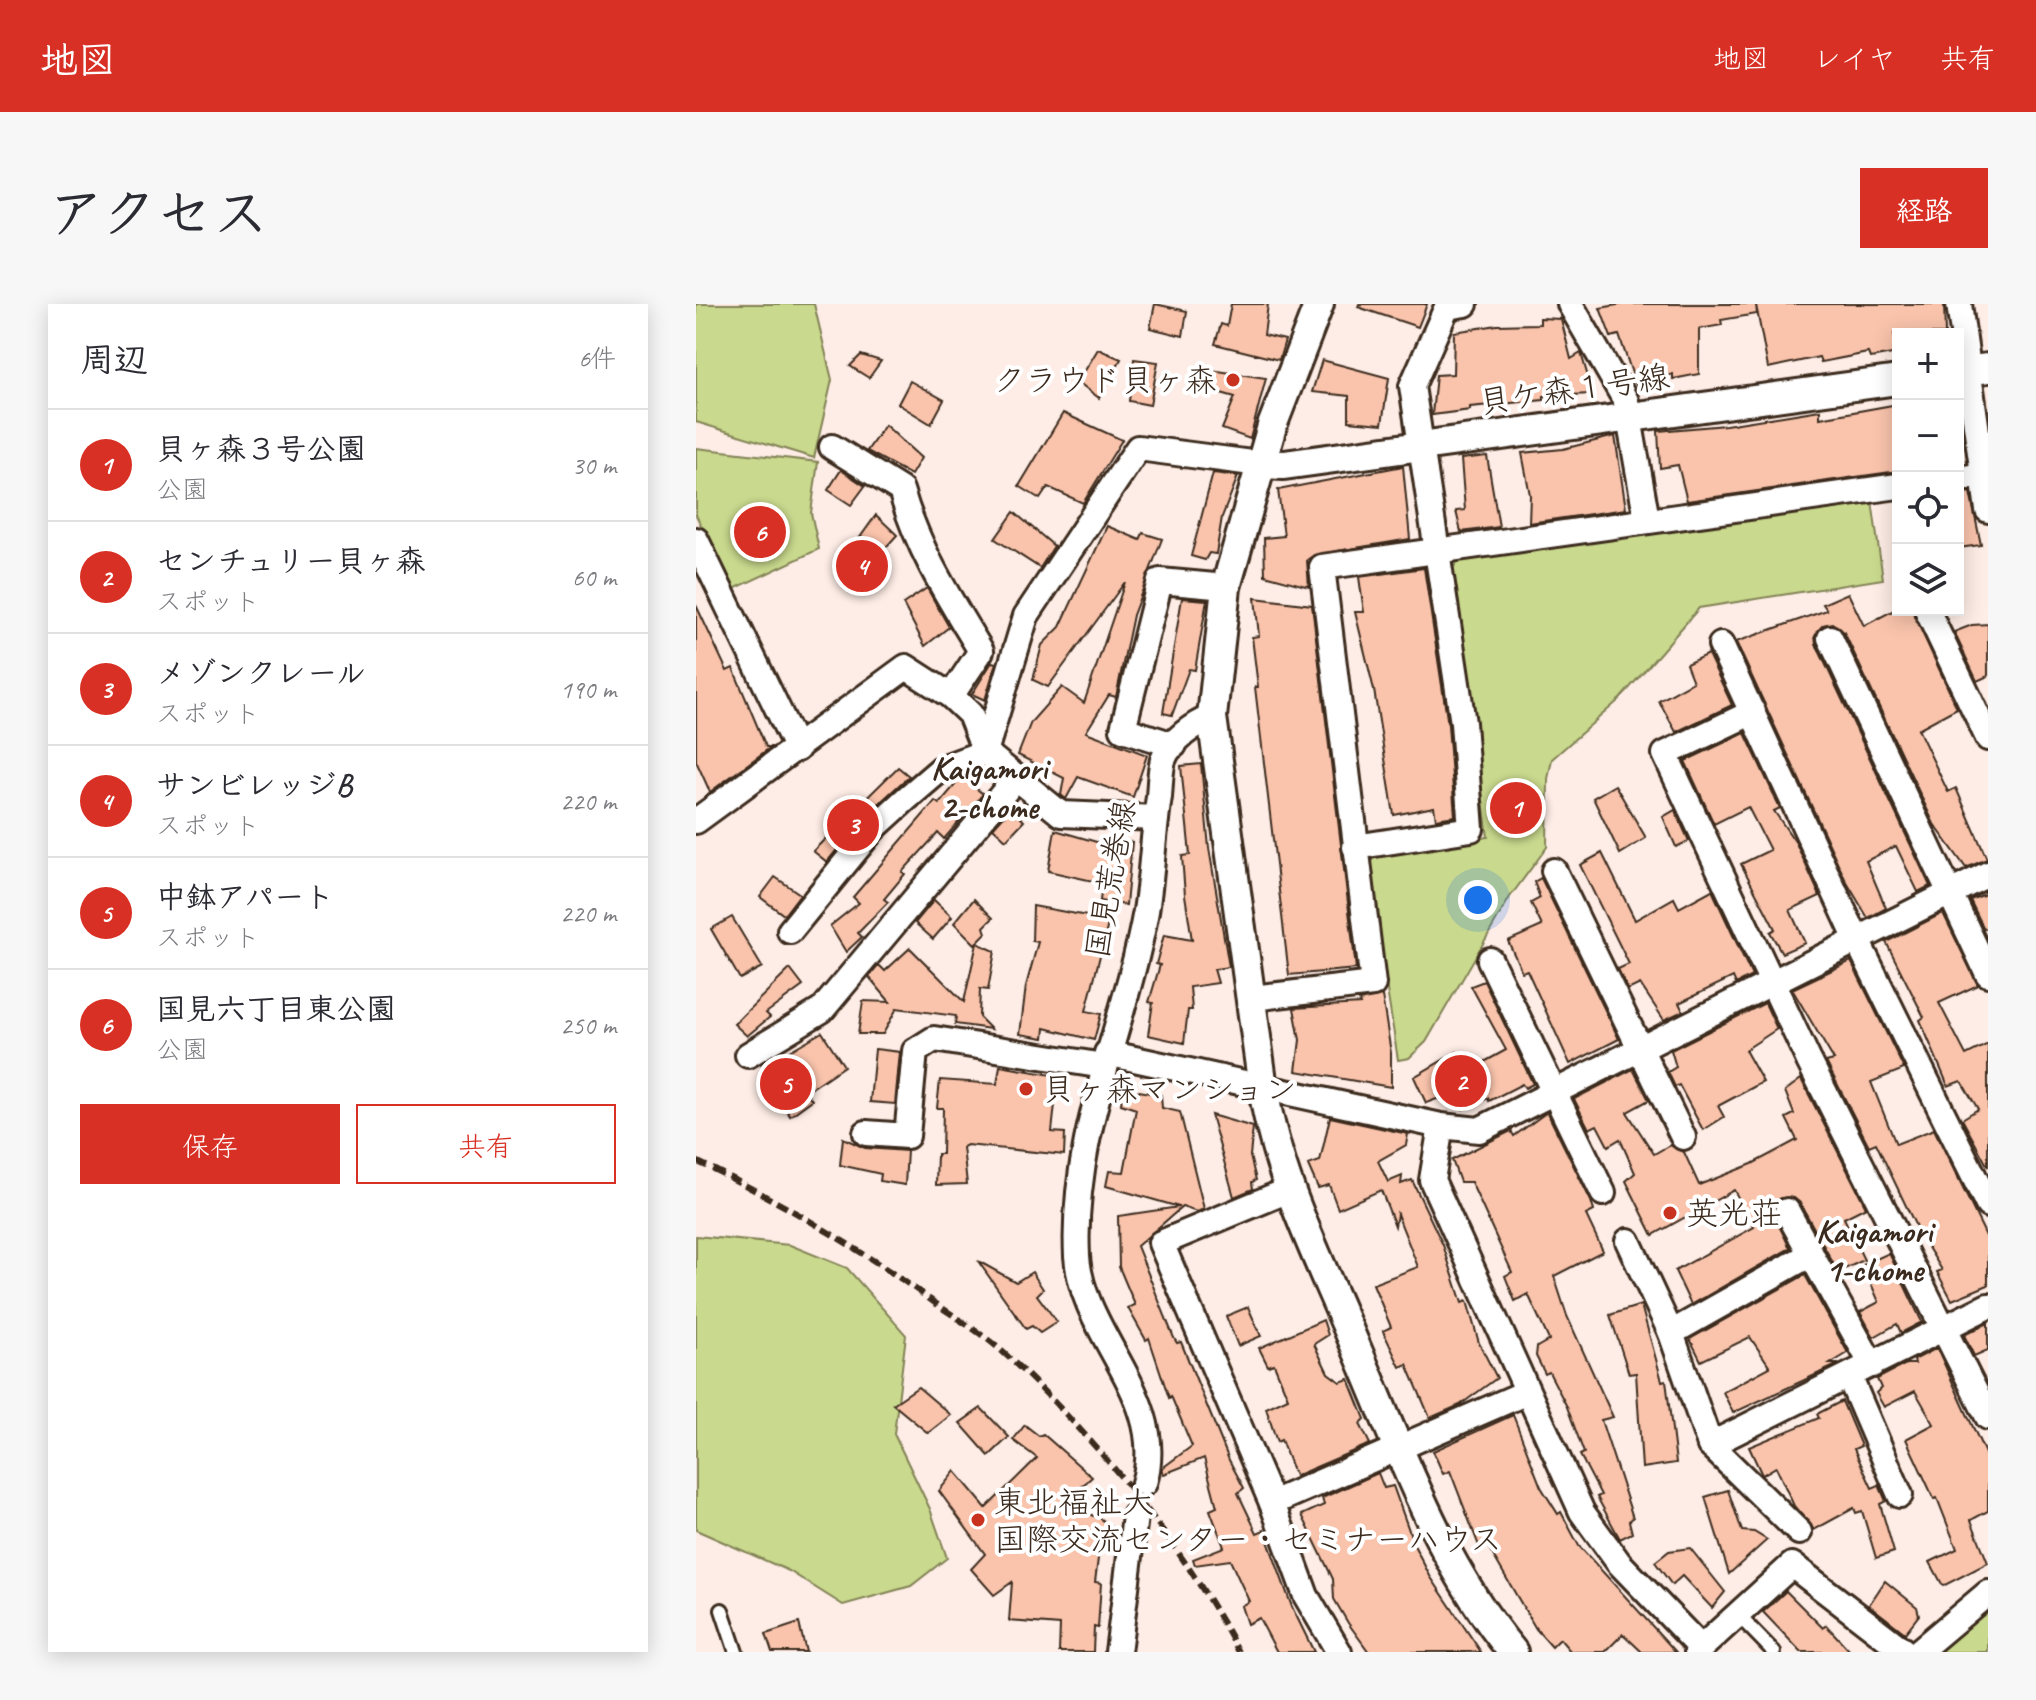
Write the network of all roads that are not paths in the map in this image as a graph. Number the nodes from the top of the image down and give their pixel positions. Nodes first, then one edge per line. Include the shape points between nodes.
1 (1319, 304) edge
2 (1465, 304) edge
3 (1570, 304) edge
4 (1959, 304) edge
5 (1971, 370) edge
6 (1892, 381) edge
7 (1631, 416) junction
8 (1421, 445) junction
9 (832, 447) dead end
10 (1260, 464) junction
11 (1986, 475) edge
12 (1964, 478) edge
13 (1892, 487) edge
14 (1988, 510) edge
15 (1647, 520) junction
16 (696, 540) edge
17 (1437, 550) junction
18 (1226, 587) junction
19 (1930, 616) edge
20 (1830, 638) dead end
21 (1721, 645) dead end
22 (951, 696) junction
23 (1753, 712) junction
24 (1212, 717) junction
25 (1988, 738) edge
26 (1174, 745) junction
27 (797, 749) junction
28 (985, 752) junction
29 (1016, 778) junction
30 (1156, 818) junction
31 (696, 821) edge
32 (1355, 847) junction
33 (1554, 871) dead end
34 (1988, 874) edge
35 (1950, 893) junction
36 (792, 933) dead end
37 (1856, 938) junction
38 (1490, 960) dead end
39 (1988, 974) edge
40 (1770, 981) junction
41 (1252, 998) junction
42 (1640, 1048) junction
43 (748, 1055) dead end
44 (1106, 1060) junction
45 (1263, 1088) junction
46 (1554, 1092) junction
47 (1441, 1126) junction
48 (866, 1133) dead end
49 (1683, 1137) dead end
50 (1289, 1190) junction
51 (1603, 1193) dead end
52 (1988, 1205) edge
53 (1787, 1211) dead end
54 (1628, 1241) dead end
55 (1811, 1254) junction
56 (1988, 1306) edge
57 (1944, 1330) junction
58 (1671, 1333) junction
59 (1872, 1365) junction
60 (1849, 1376) junction
61 (1525, 1393) junction
62 (1988, 1417) edge
63 (1710, 1445) junction
64 (1399, 1448) junction
65 (1144, 1483) dead end
66 (1900, 1495) dead end
67 (1272, 1503) junction
68 (1135, 1516) dead end
69 (1799, 1532) dead end
70 (1988, 1593) edge
71 (722, 1610) dead end
72 (1736, 1613) junction
73 (1699, 1650) edge
74 (736, 1652) edge
75 (1118, 1652) edge
76 (1339, 1652) edge
77 (1513, 1652) edge
78 (1774, 1652) edge
79 (1905, 1652) edge
80 (1918, 1652) edge

1 - 10 street
2 - 8 street via 1447,307 1412,386
3 - 7 street
4 - 5 street
5 - 11 street
6 - 7 street, 貝ケ森１号線
7 - 8 street, 貝ケ森１号線
7 - 15 street
8 - 10 street, 貝ケ森１号線
8 - 17 street
9 - 22 street via 901,490 932,572 981,651
10 - 18 street
10 - 28 street via 1138,448 1026,616
11 - 12 street
11 - 14 street
13 - 15 street
15 - 17 street
16 - 27 street
17 - 32 street via 1322,567
17 - 32 street via 1463,723 1471,829
18 - 24 street
18 - 26 street via 1160,581 1123,729
19 - 25 street
20 - 35 street
21 - 23 street
22 - 27 street via 906,667
22 - 28 street via 970,714
23 - 37 street
23 - 40 street via 1665,754
24 - 26 street via 1198,722
24 - 41 street
26 - 30 street, 国見荒巻線 via 1164,760
27 - 31 street
28 - 29 street
28 - 36 street via 942,768 873,829
29 - 30 street via 1061,814
29 - 43 street via 822,1010
30 - 44 street, 国見荒巻線 via 1145,912
32 - 41 street via 1373,984
33 - 42 street
34 - 35 street
35 - 37 street
35 - 39 street
37 - 40 street
37 - 52 street
38 - 46 street
40 - 42 street
40 - 57 street
41 - 45 street
42 - 46 street
42 - 49 street
44 - 45 street
44 - 48 street via 934,1039 915,1051 907,1136
44 - 65 street, 国見荒巻線 via 1084,1152 1077,1257 1089,1309 1126,1370 1146,1428 1150,1463
45 - 47 street
45 - 50 street
46 - 47 street via 1479,1130
46 - 51 street
47 - 61 street via 1432,1180
50 - 64 street
50 - 67 street via 1161,1243
53 - 55 street
54 - 58 street
55 - 58 street
55 - 59 street
56 - 57 street
57 - 59 street
57 - 62 street
58 - 63 street
59 - 60 street
60 - 63 street
60 - 66 street
61 - 64 street
61 - 73 street via 1582,1512 1619,1563
63 - 69 street
64 - 67 street
64 - 77 street via 1465,1585
67 - 76 street via 1306,1596
68 - 75 street
70 - 80 street
71 - 74 lane
72 - 73 street
72 - 78 lane
72 - 79 street via 1792,1565

